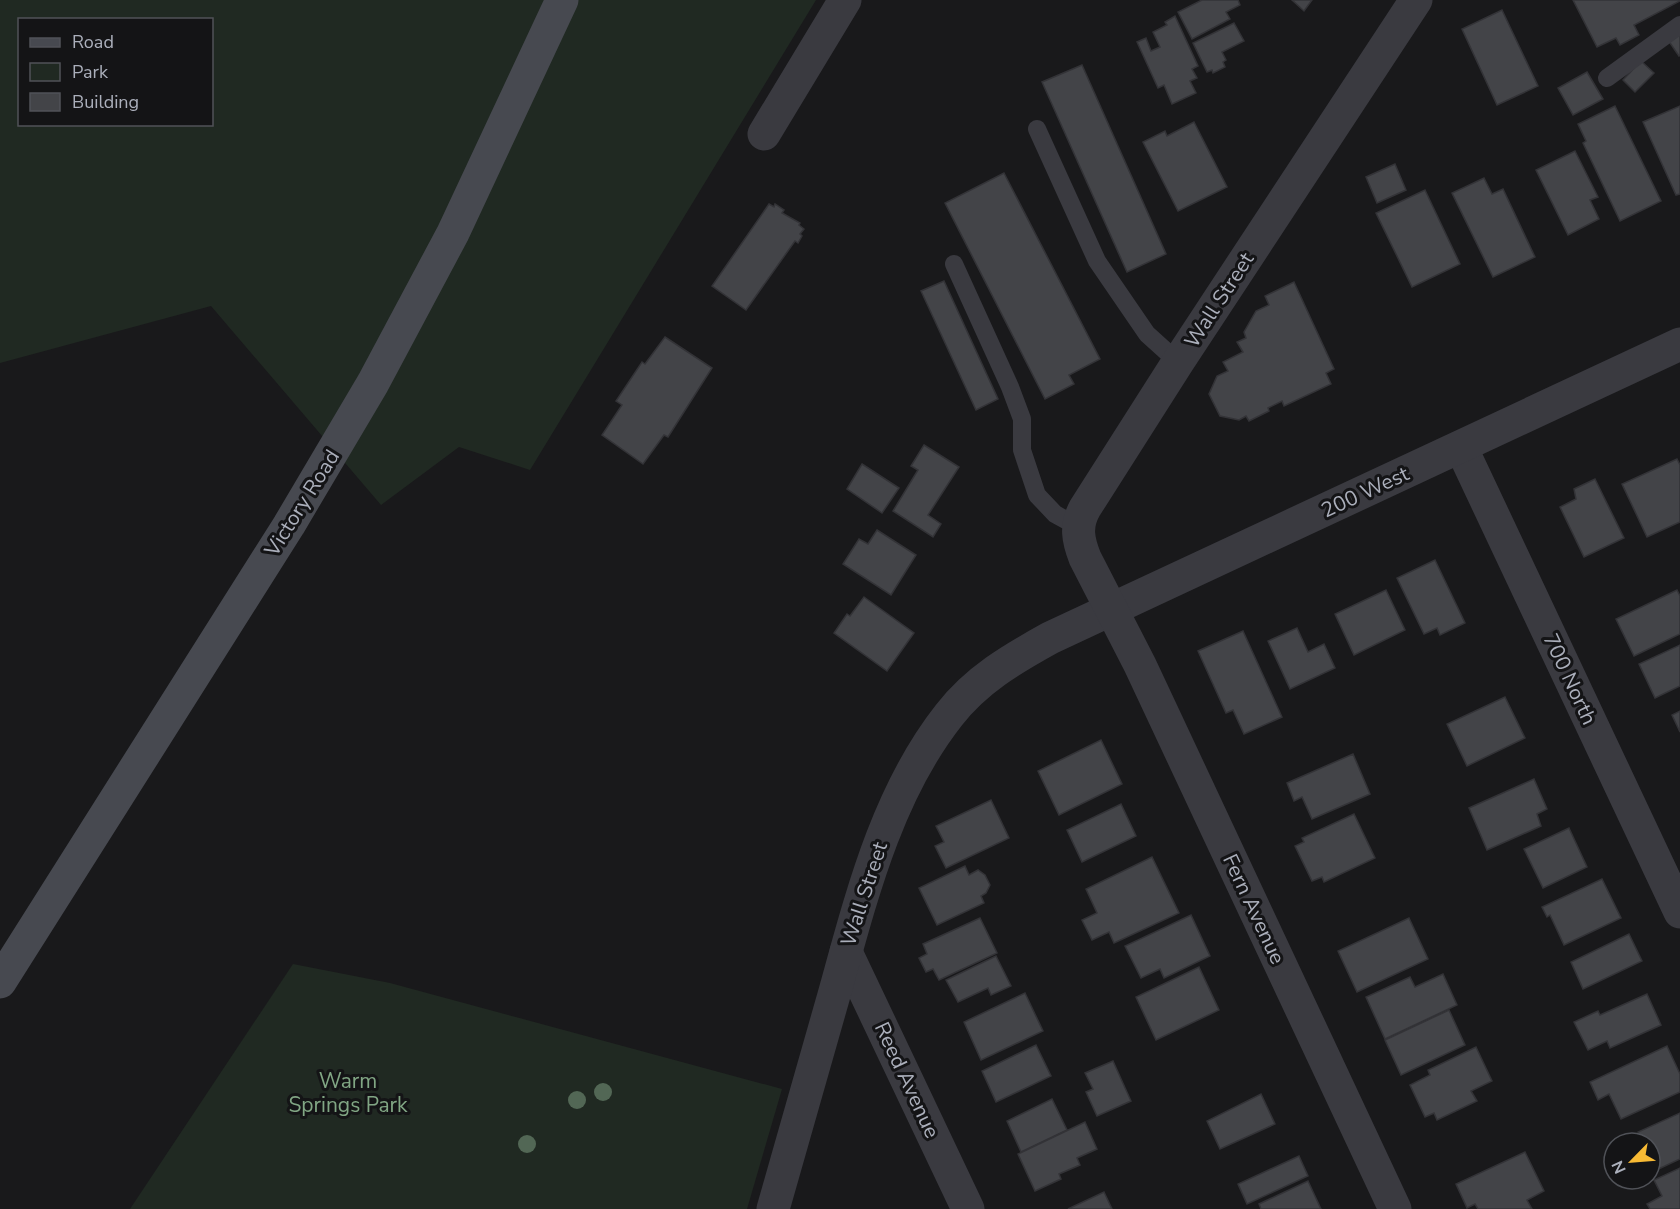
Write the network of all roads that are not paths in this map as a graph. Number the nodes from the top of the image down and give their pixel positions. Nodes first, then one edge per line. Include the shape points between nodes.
1 (562, 0) edge
2 (845, 0) edge
3 (1416, 0) edge
4 (1680, 25) edge
5 (1607, 78) dead end
6 (1038, 129) dead end
7 (764, 134) dead end
8 (954, 264) dead end
9 (1680, 344) edge
10 (1178, 362) junction
11 (1461, 447) junction
12 (1077, 526) junction
13 (1112, 610) junction
14 (1050, 638) joint
15 (1680, 912) edge
16 (846, 952) junction
17 (0, 982) edge
18 (773, 1209) edge
19 (968, 1209) edge
20 (1395, 1209) edge

1 - 17 main road, Victory Road via 453,233 373,383 289,525
2 - 7 street
3 - 10 street, Wall Street
4 - 5 lane
6 - 10 lane via 1097,261 1147,334
8 - 12 lane via 1022,419 1022,450 1037,495 1055,514
9 - 11 street, 200 West
10 - 12 street, Wall Street
11 - 13 street, 200 West
11 - 15 street, 700 North
12 - 13 street via 1085,558
13 - 14 street, 200 West
13 - 20 street, Fern Avenue
14 - 16 street, Wall Street via 978,683 919,757 882,838
16 - 18 street, Wall Street
16 - 19 street, Reed Avenue

